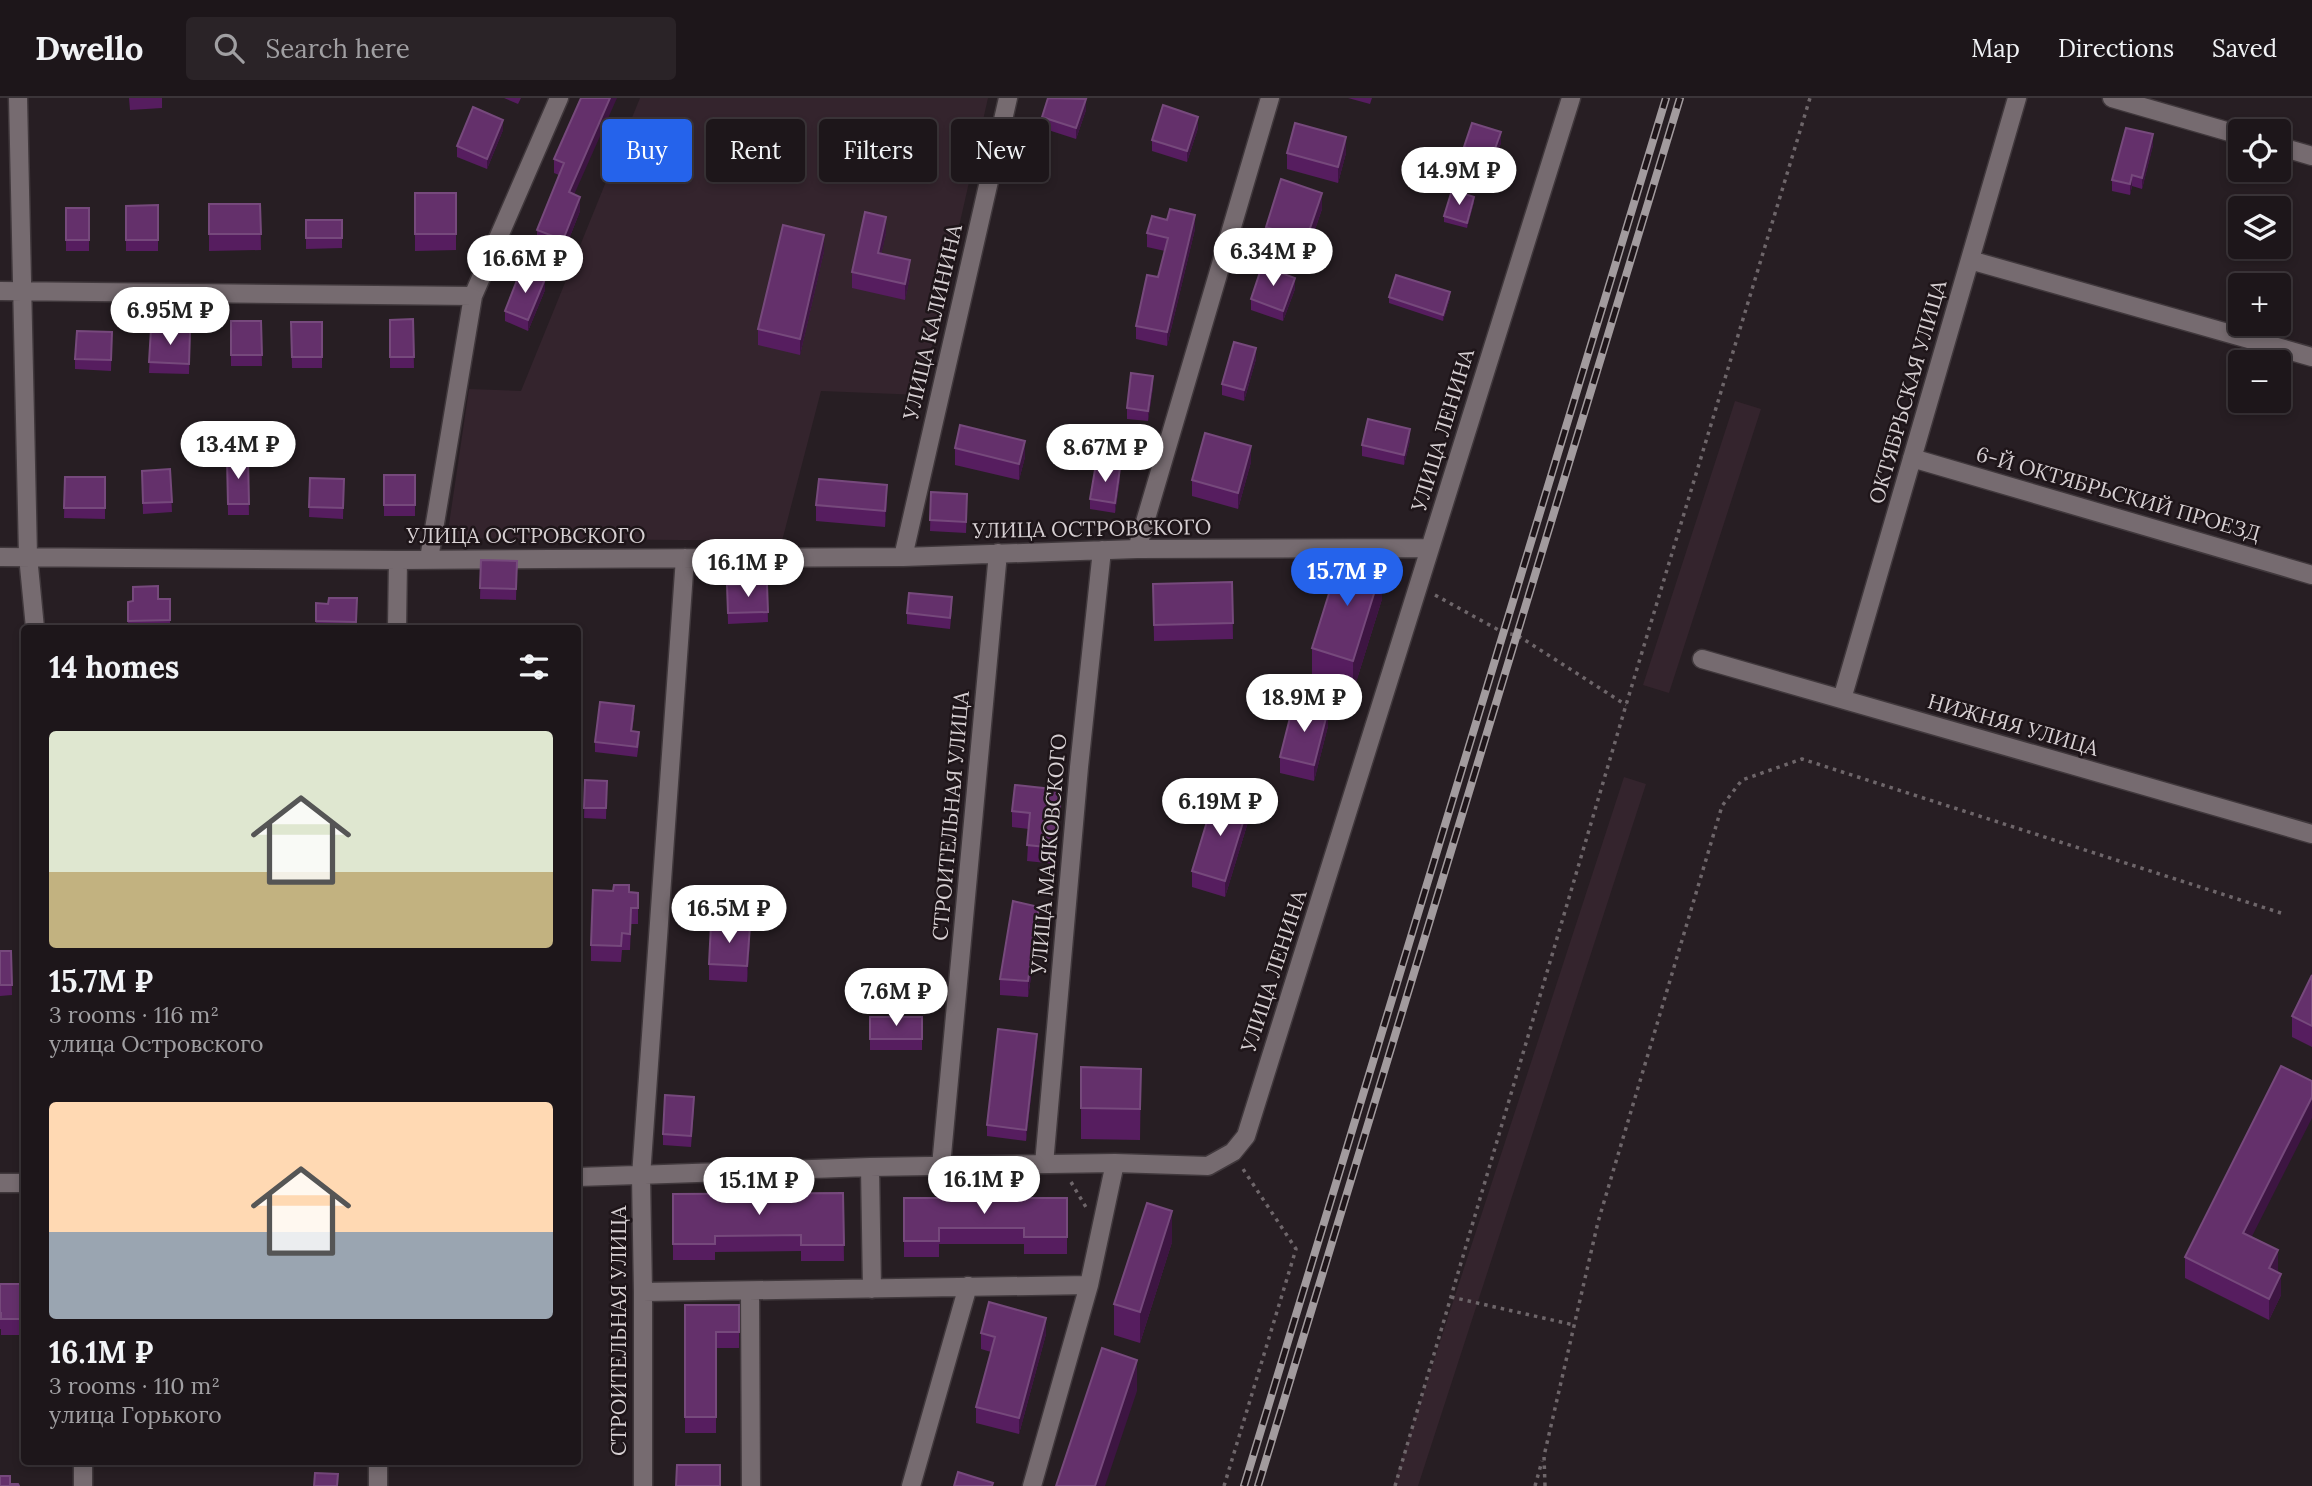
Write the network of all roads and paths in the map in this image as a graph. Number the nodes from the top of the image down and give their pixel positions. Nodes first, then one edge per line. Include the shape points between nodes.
1 (18, 98) edge
2 (559, 98) edge
3 (1008, 98) edge
4 (1270, 98) edge
5 (1571, 98) edge
6 (1810, 98) edge
7 (2017, 98) edge
8 (2112, 98) edge
9 (2228, 132) edge
10 (2291, 150) edge
11 (2312, 156) edge
12 (1970, 260) junction
13 (0, 291) edge
14 (23, 292) junction
15 (474, 296) junction
16 (2312, 357) edge
17 (1912, 458) junction
18 (1430, 548) junction
19 (1137, 549) junction
20 (1102, 550) junction
21 (998, 553) junction
22 (28, 556) junction
23 (0, 557) edge
24 (903, 557) junction
25 (685, 558) junction
26 (398, 559) junction
27 (429, 559) junction
28 (2312, 575) edge
29 (1419, 587) junction
30 (36, 625) edge
31 (397, 625) edge
32 (1702, 659) dead end
33 (1842, 699) junction
34 (1626, 705) junction
35 (2312, 834) edge
36 (2281, 913) dead end
37 (1233, 1152) junction
38 (1115, 1163) junction
39 (1044, 1164) junction
40 (941, 1166) junction
41 (870, 1167) junction
42 (641, 1176) junction
43 (581, 1177) edge
44 (0, 1183) edge
45 (21, 1183) edge
46 (1089, 1285) junction
47 (968, 1286) junction
48 (872, 1289) junction
49 (750, 1291) junction
50 (643, 1292) junction
51 (1451, 1297) junction
52 (1574, 1325) junction
53 (1544, 1456) junction
54 (83, 1465) edge
55 (378, 1465) edge
56 (83, 1486) edge
57 (378, 1486) edge
58 (643, 1486) edge
59 (751, 1486) edge
60 (911, 1486) edge
61 (1032, 1486) edge
62 (1224, 1486) edge
63 (1395, 1486) edge
64 (1535, 1486) edge
65 (1545, 1486) edge

1 - 14 street
2 - 15 street
3 - 24 street, УЛИЦА КАЛИНИНА
4 - 19 street
5 - 18 street, УЛИЦА ЛЕНИНА
6 - 34 path
7 - 12 street, ОКТЯБРЬСКАЯ УЛИЦА
8 - 9 street
10 - 11 street
12 - 16 street
12 - 17 street, ОКТЯБРЬСКАЯ УЛИЦА
13 - 14 street
14 - 15 street
14 - 22 street
15 - 27 street
17 - 28 street, 6-Й ОКТЯБРЬСКИЙ ПРОЕЗД
17 - 33 street, ОКТЯБРЬСКАЯ УЛИЦА
18 - 19 street, УЛИЦА ОСТРОВСКОГО
18 - 29 street, УЛИЦА ЛЕНИНА
19 - 20 street, УЛИЦА ОСТРОВСКОГО
20 - 21 street, УЛИЦА ОСТРОВСКОГО
20 - 39 street, УЛИЦА МАЯКОВСКОГО
21 - 24 street, УЛИЦА ОСТРОВСКОГО
21 - 40 street, СТРОИТЕЛЬНАЯ УЛИЦА
22 - 23 street, УЛИЦА ОСТРОВСКОГО
22 - 26 street, УЛИЦА ОСТРОВСКОГО
22 - 30 street
24 - 25 street, УЛИЦА ОСТРОВСКОГО
25 - 27 street, УЛИЦА ОСТРОВСКОГО
25 - 42 street, СТРОИТЕЛЬНАЯ УЛИЦА
26 - 27 street, УЛИЦА ОСТРОВСКОГО
26 - 31 street
29 - 34 path via 1504,633 1517,635
29 - 37 street, УЛИЦА ЛЕНИНА via 1245,1136
32 - 33 street, НИЖНЯЯ УЛИЦА
33 - 35 street, НИЖНЯЯ УЛИЦА
34 - 51 path
36 - 52 path via 1802,759 1742,780 1722,806 1598,1222
37 - 38 street via 1208,1166
37 - 62 path via 1296,1249
38 - 39 street
38 - 46 street
39 - 40 street
40 - 41 street
41 - 42 street
41 - 48 street
42 - 43 street
42 - 50 street, СТРОИТЕЛЬНАЯ УЛИЦА
44 - 45 street
46 - 47 street
46 - 61 street
47 - 48 street
47 - 60 street
48 - 49 street
49 - 50 street
49 - 59 street
50 - 58 street, СТРОИТЕЛЬНАЯ УЛИЦА
51 - 52 path
51 - 63 path
52 - 53 path
53 - 64 path
53 - 65 path
54 - 56 street
55 - 57 street

